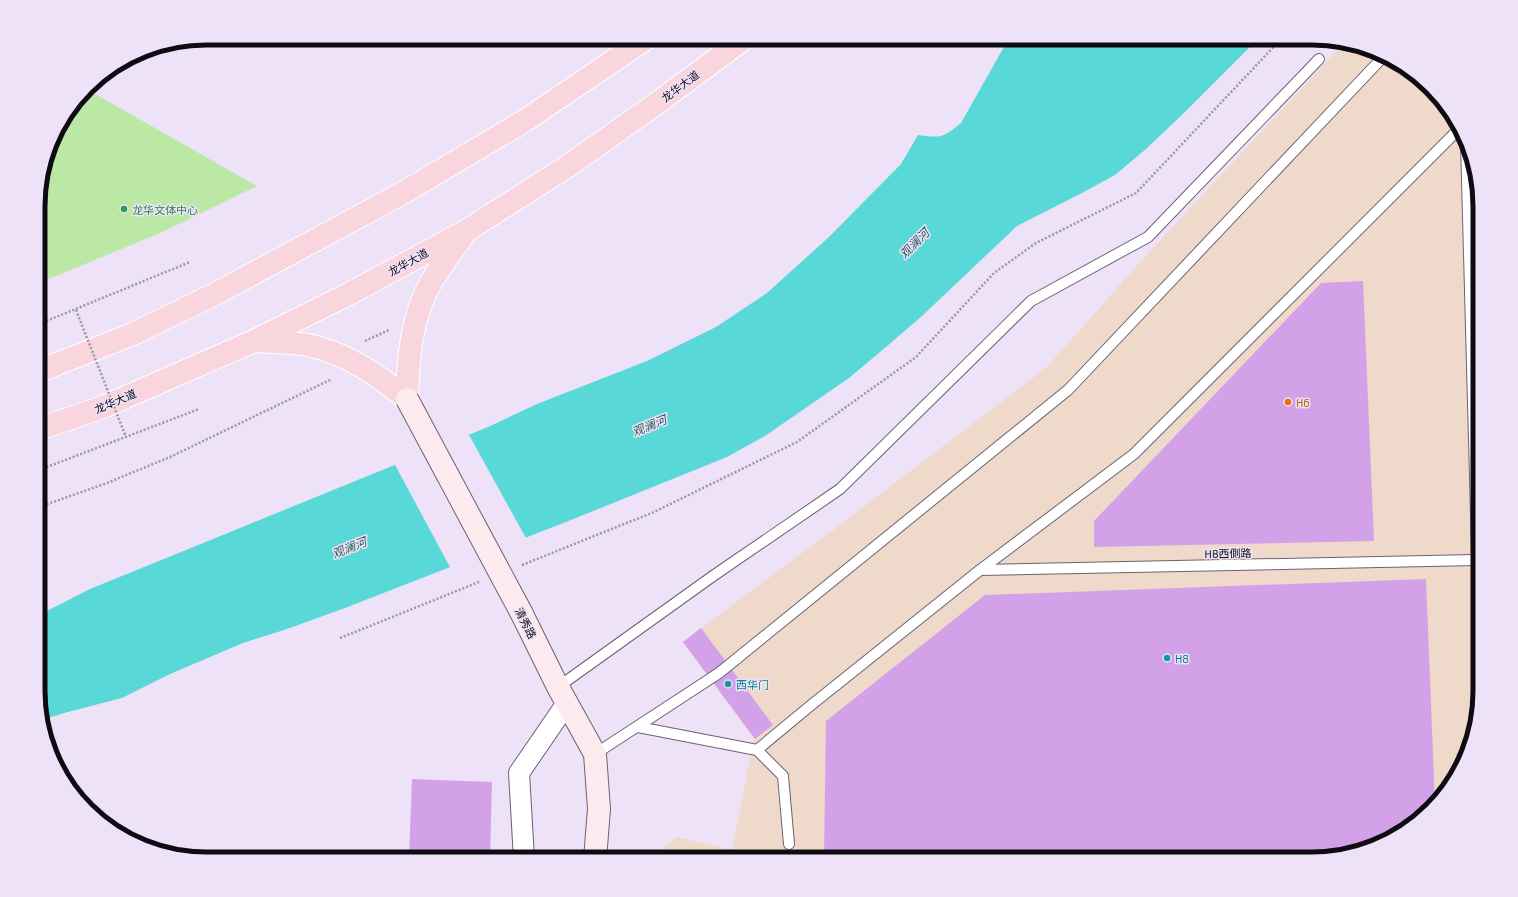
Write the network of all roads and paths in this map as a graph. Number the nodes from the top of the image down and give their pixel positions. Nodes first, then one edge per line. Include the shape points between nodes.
1 (637, 45) edge
2 (736, 45) edge
3 (1275, 45) edge
4 (1319, 59) dead end
5 (1380, 60) edge
6 (1455, 134) edge
7 (1467, 162) edge
8 (466, 231) junction
9 (190, 262) dead end
10 (76, 310) junction
11 (45, 322) edge
12 (394, 328) dead end
13 (254, 341) junction
14 (362, 342) dead end
15 (1473, 342) edge
16 (45, 369) edge
17 (332, 379) dead end
18 (408, 399) junction
19 (198, 409) dead end
20 (45, 428) edge
21 (126, 437) junction
22 (45, 468) edge
23 (45, 505) edge
24 (1473, 560) edge
25 (515, 568) dead end
26 (980, 570) junction
27 (486, 579) dead end
28 (340, 638) dead end
29 (563, 695) junction
30 (638, 727) junction
31 (757, 750) junction
32 (595, 754) junction
33 (789, 844) dead end
34 (524, 852) edge
35 (596, 852) edge

1 - 16 main road via 526,120 395,198 208,297 132,334
2 - 8 main road, 龙华大道 via 568,166
3 - 25 path via 1136,193 1036,243 994,272 916,357 797,442 654,512
4 - 29 lane via 1148,237 1031,301 840,489 713,576
5 - 30 lane via 1068,390 719,673
6 - 26 lane via 1134,454
7 - 15 lane
8 - 13 main road, 龙华大道 via 347,295
8 - 18 main road via 431,283 421,304 409,356
9 - 10 path
10 - 11 path
10 - 21 path, bridge
12 - 14 path
13 - 18 main road via 309,346 332,353 373,373
13 - 20 main road, 龙华大道 via 103,407
17 - 23 path via 170,457
18 - 29 street, 清秀路, bridge
19 - 21 path
21 - 22 path
24 - 26 lane, H8西側路
26 - 31 lane
27 - 28 path
29 - 32 street, 清秀路
29 - 34 street via 519,773
30 - 31 lane
30 - 32 lane
31 - 33 lane via 783,776
32 - 35 street, 清秀路 via 599,809

